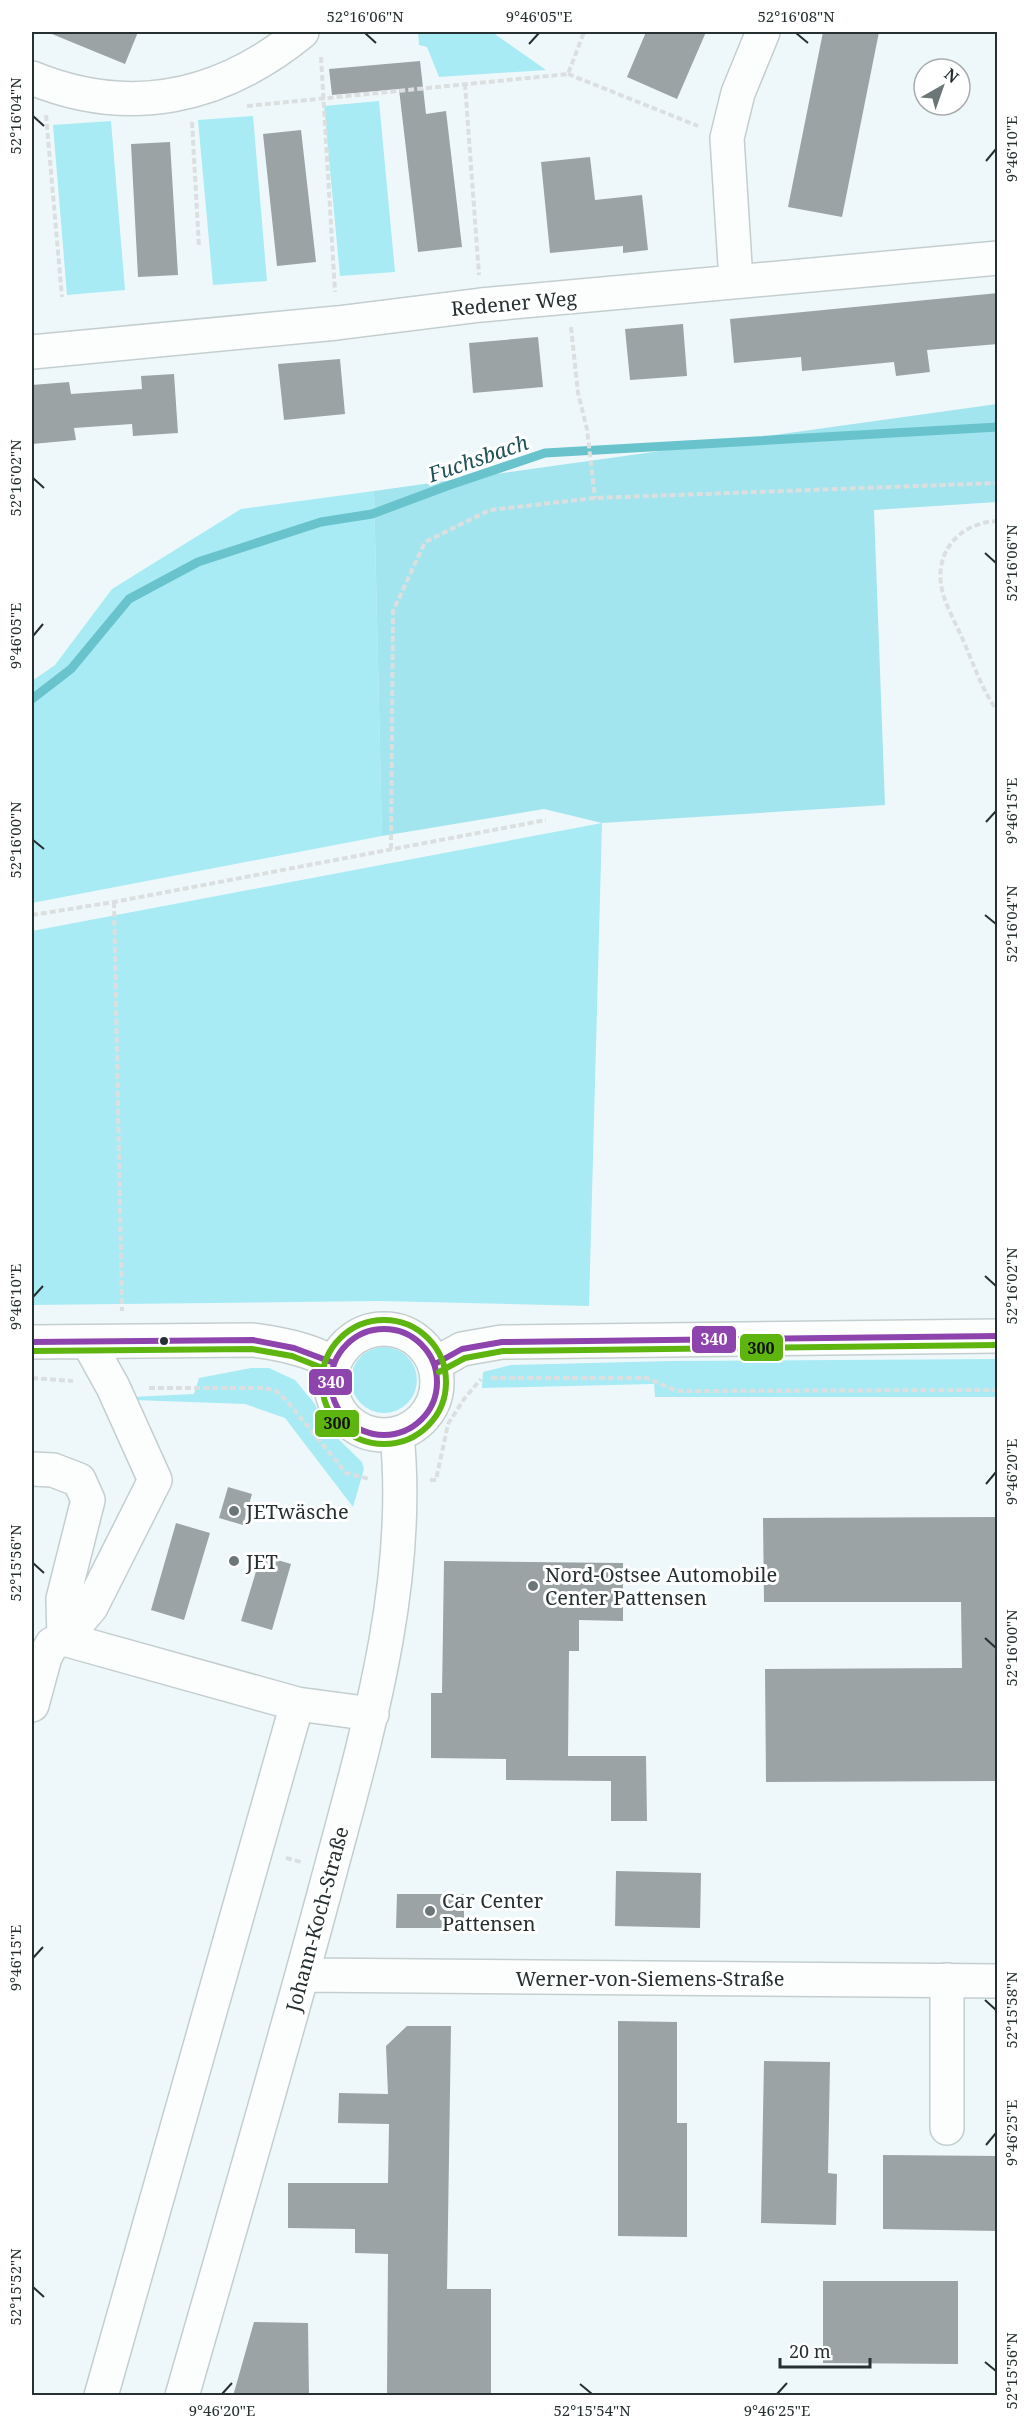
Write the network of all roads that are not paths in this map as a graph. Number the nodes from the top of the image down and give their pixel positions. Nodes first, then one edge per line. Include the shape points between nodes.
1 (301, 32) edge
2 (763, 32) edge
3 (41, 82) edge
4 (998, 258) edge
5 (736, 281) junction
6 (32, 352) edge
7 (998, 1336) edge
8 (32, 1342) edge
9 (88, 1342) junction
10 (334, 1363) junction
11 (435, 1364) junction
12 (397, 1434) junction
13 (32, 1469) edge
14 (64, 1639) junction
15 (297, 1704) junction
16 (32, 1705) edge
17 (372, 1714) junction
18 (302, 1975) junction
19 (947, 1980) junction
20 (998, 1981) edge
21 (947, 2128) dead end
22 (101, 2396) edge
23 (182, 2396) edge

1 - 3 street via 253,67 199,89 168,96 117,99 74,93
2 - 5 street via 738,93 727,138
4 - 5 street, Redener Weg
5 - 6 street, Redener Weg
7 - 11 street via 502,1342 462,1349
8 - 9 street
9 - 10 street via 253,1340 289,1345
9 - 14 street via 155,1480 91,1607
10 - 11 street via 354,1337 384,1328 415,1338
10 - 12 street via 333,1397 344,1417 363,1431
11 - 12 street via 438,1386 431,1407 417,1424
12 - 17 street, Johann-Koch-Straße via 401,1479 399,1550
13 - 14 street via 53,1470 79,1480 88,1500 63,1599
14 - 15 street
14 - 16 street via 52,1644 45,1657
15 - 17 street
15 - 22 street
17 - 18 street, Johann-Koch-Straße
18 - 19 street, Werner-von-Siemens-Straße
18 - 23 street, Johann-Koch-Straße
19 - 20 street, Werner-von-Siemens-Straße
19 - 21 street

